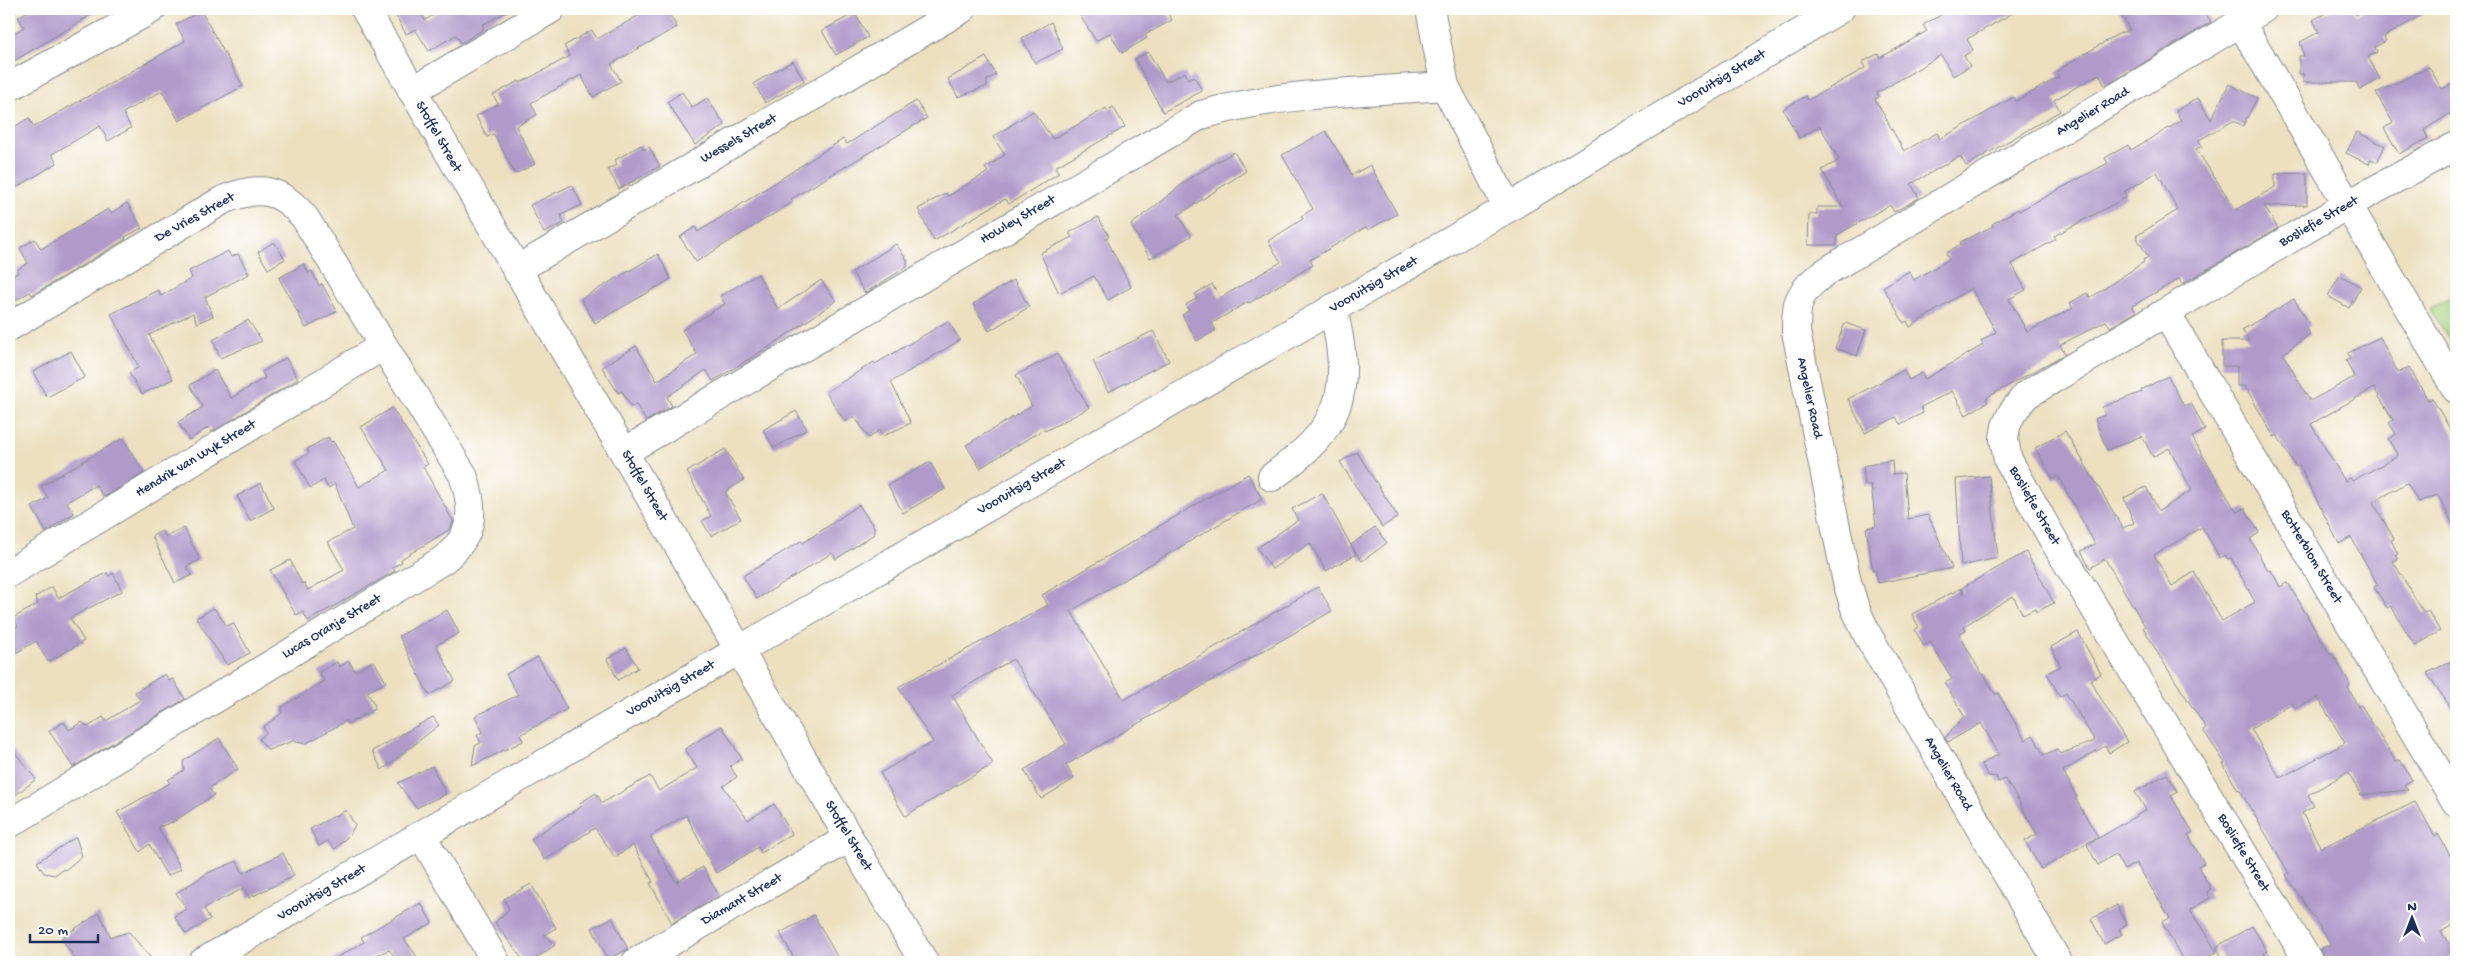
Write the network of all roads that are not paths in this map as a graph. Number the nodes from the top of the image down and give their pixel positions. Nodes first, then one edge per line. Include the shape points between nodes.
1 (152, 9) edge
2 (365, 9) edge
3 (551, 9) edge
4 (962, 9) edge
5 (1430, 9) edge
6 (1840, 9) edge
7 (2252, 16) edge
8 (1445, 86) junction
9 (9, 87) edge
10 (412, 91) junction
11 (2456, 146) edge
12 (2347, 205) junction
13 (1508, 208) junction
14 (516, 270) junction
15 (1333, 308) junction
16 (2166, 312) junction
17 (9, 327) edge
18 (383, 346) junction
19 (2456, 389) edge
20 (624, 452) junction
21 (1272, 477) dead end
22 (9, 573) edge
23 (739, 650) junction
24 (2456, 802) edge
25 (9, 824) edge
26 (422, 836) junction
27 (849, 838) junction
28 (203, 962) edge
29 (496, 962) edge
30 (636, 962) edge
31 (924, 962) edge
32 (2058, 962) edge
33 (2309, 962) edge

1 - 9 street
2 - 10 street, Stoffel Street
3 - 10 street
4 - 14 street, Wessels Street
5 - 8 street
6 - 13 street, Vooruitsig Street
7 - 12 street, Angelier Road
7 - 32 street, Angelier Road via 1856,254 1819,278 1803,293 1798,304 1796,332 1855,608 1867,634
8 - 13 street
8 - 20 street, Howley Street via 1272,100 1201,115
10 - 14 street, Stoffel Street
11 - 12 street, Bosliefie Street
12 - 16 street, Bosliefie Street
12 - 19 street, Angelier Road
13 - 15 street, Vooruitsig Street
14 - 20 street, Stoffel Street
15 - 21 street via 1342,358 1343,381 1338,403 1331,422 1314,443
15 - 23 street, Vooruitsig Street
16 - 24 street, Botterblom Street
16 - 33 street, Bosliefie Street via 2026,395 2006,426 2004,439 2008,460
17 - 18 street, De Vries Street via 223,200 243,192 262,191 277,194 293,203 306,218
18 - 22 street, Hendrik van Wyk Street
18 - 25 street, Lucas Oranje Street via 463,474 471,497 467,532 454,551
20 - 23 street, Stoffel Street
23 - 26 street, Vooruitsig Street
23 - 27 street, Stoffel Street
26 - 28 street, Vooruitsig Street
26 - 29 street
27 - 30 street, Diamant Street
27 - 31 street, Stoffel Street

